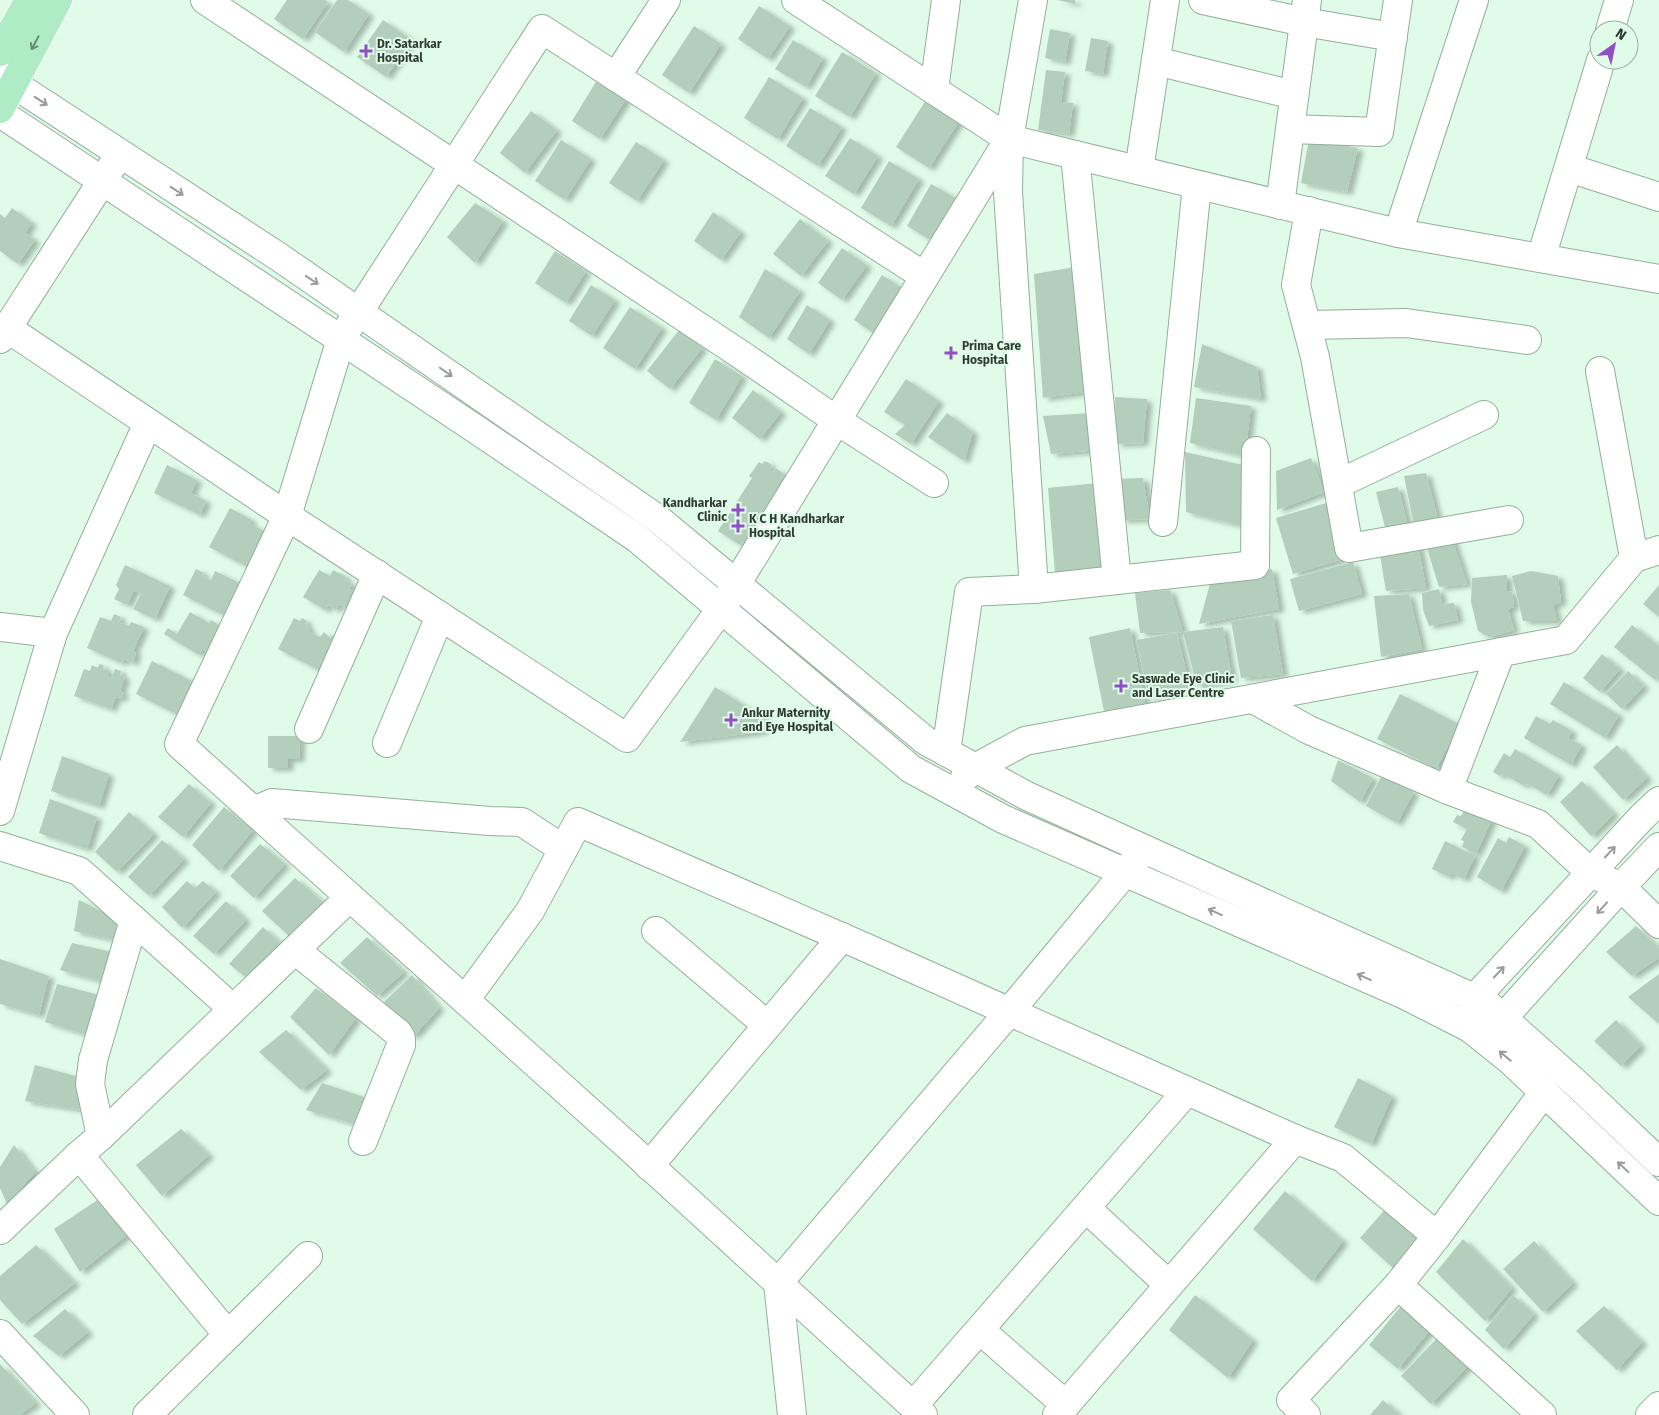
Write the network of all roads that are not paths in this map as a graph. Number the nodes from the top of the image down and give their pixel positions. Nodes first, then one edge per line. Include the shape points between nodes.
1 (29, 0) edge
2 (58, 0) edge
3 (205, 0) edge
4 (666, 0) edge
5 (796, 0) edge
6 (946, 0) edge
7 (1033, 0) edge
8 (1165, 0) edge
9 (1203, 0) edge
10 (1398, 0) edge
11 (1474, 0) edge
12 (1619, 0) edge
13 (1305, 11) edge
14 (1613, 20) edge
15 (1393, 37) junction
16 (0, 52) edge
17 (1156, 61) junction
18 (1598, 70) edge
19 (616, 77) junction
20 (7, 79) edge
21 (934, 90) junction
22 (1294, 96) junction
23 (0, 111) edge
24 (1290, 129) junction
25 (1009, 139) junction
26 (120, 154) junction
27 (1075, 155) junction
28 (454, 165) junction
29 (1569, 168) junction
30 (1139, 170) junction
31 (102, 181) junction
32 (1198, 184) junction
33 (1659, 197) edge
34 (1280, 204) junction
35 (1309, 211) junction
36 (1398, 233) junction
37 (1541, 258) junction
38 (924, 276) junction
39 (1659, 279) edge
40 (358, 312) junction
41 (1307, 325) junction
42 (3, 333) edge
43 (341, 339) junction
44 (1527, 340) dead end
45 (1600, 371) dead end
46 (1484, 415) dead end
47 (836, 420) junction
48 (148, 423) junction
49 (1256, 451) dead end
50 (934, 483) dead end
51 (1338, 484) junction
52 (287, 516) junction
53 (1509, 520) dead end
54 (1163, 522) dead end
55 (1647, 554) edge
56 (377, 574) junction
57 (1117, 580) junction
58 (736, 583) junction
59 (1034, 589) junction
60 (721, 609) junction
61 (440, 616) junction
62 (0, 627) edge
63 (53, 633) junction
64 (1501, 652) junction
65 (1253, 699) junction
66 (309, 729) dead end
67 (387, 744) dead end
68 (946, 752) junction
69 (975, 768) junction
70 (952, 790) junction
71 (1448, 790) junction
72 (2, 798) edge
73 (1659, 801) edge
74 (254, 811) junction
75 (0, 846) edge
76 (1659, 847) edge
77 (563, 849) junction
78 (1144, 849) junction
79 (1125, 872) junction
80 (1591, 872) junction
81 (1621, 887) junction
82 (350, 897) junction
83 (134, 920) junction
84 (1659, 924) edge
85 (656, 931) dead end
86 (842, 937) junction
87 (295, 950) junction
88 (1475, 998) junction
89 (465, 1000) junction
90 (233, 1009) junction
91 (1009, 1012) junction
92 (1503, 1018) junction
93 (767, 1026) junction
94 (1470, 1028) junction
95 (1187, 1091) junction
96 (1544, 1092) junction
97 (101, 1136) junction
98 (1295, 1140) junction
99 (363, 1141) dead end
100 (79, 1155) junction
101 (1659, 1162) edge
102 (649, 1166) junction
103 (1654, 1186) edge
104 (1086, 1208) junction
105 (1, 1228) edge
106 (1437, 1236) junction
107 (308, 1256) dead end
108 (778, 1283) junction
109 (1169, 1285) junction
110 (1398, 1285) junction
111 (980, 1330) junction
112 (0, 1334) edge
113 (228, 1335) junction
114 (1659, 1406) edge
115 (918, 1410) edge
116 (1062, 1410) edge
117 (75, 1415) edge
118 (147, 1415) edge
119 (792, 1415) edge
120 (1306, 1415) edge
121 (1542, 1415) edge
122 (1650, 1415) edge

1 - 16 main road
2 -> 20 main road
3 - 28 street
4 - 19 street
5 - 21 street
6 - 21 street
7 - 25 street
8 - 17 street
9 - 13 street
10 - 15 street
11 - 36 street
12 - 14 street
13 - 15 street
13 - 22 street
15 - 24 street via 1379,132
17 - 22 street
17 - 30 street
18 - 29 street
19 - 28 street via 542,29
19 - 38 street
20 - 23 main road
20 -> 26 street
21 - 25 street
22 - 24 street
23 - 31 street
24 - 34 street
25 - 27 street
25 - 38 street
25 - 59 street via 1008,192
26 - 31 street
26 -> 40 street
27 - 30 street
27 - 57 street
28 - 40 street
28 - 47 street
29 - 33 street
29 - 37 street
30 - 32 street
31 - 42 street
31 - 43 street
32 - 34 street
32 - 54 street
34 - 35 street
35 - 36 street
35 - 41 street via 1296,285
36 - 37 street
37 - 39 street
38 - 47 street
40 - 43 street
40 -> 58 street via 658,519
41 - 44 street via 1406,323
41 - 51 street
42 - 48 street
43 - 52 street
43 - 60 street via 638,539
45 - 55 street
46 - 51 street
47 - 50 street
47 - 58 street
48 - 52 street
48 - 63 street
49 - 57 street via 1256,565
51 - 53 street via 1349,548
52 - 56 street
52 - 74 street via 179,744
55 - 64 street via 1566,640
56 - 61 street
56 - 66 street
57 - 59 street
58 - 60 street
58 - 68 street via 926,741
59 - 68 street via 969,592
60 - 61 street via 628,738
60 - 70 street via 911,769
61 - 67 street
62 - 63 street
63 - 72 street
64 - 65 street
64 - 71 street
65 - 69 street via 1025,742
65 - 71 street via 1309,730
68 - 69 street
69 - 70 street
69 - 78 street via 1027,796
70 - 79 street via 1003,819
71 - 80 street via 1538,824
80 -> 73 street
74 - 77 street via 272,803 522,822
74 - 82 street
75 - 83 street via 78,871
76 - 81 street
77 - 86 street via 578,822
77 - 89 street via 530,911
78 - 79 street
78 - 88 street
79 - 91 street
94 -> 79 street via 1405,995
80 - 81 street
88 -> 80 street
81 - 84 street
81 -> 92 street
82 - 87 street
82 - 89 street
83 - 90 street
83 - 97 street via 93,1060 90,1084
85 - 93 street
86 - 91 street
86 - 93 street
87 - 90 street
87 - 99 street via 398,1032 401,1038
88 - 92 street
88 - 94 street
89 - 102 street
90 - 97 street
91 - 95 street
91 - 108 street
92 - 94 street
92 - 101 street
93 - 102 street
96 -> 94 street
95 - 98 street
95 - 104 street
103 -> 96 street
96 - 106 street
97 - 100 street
98 - 106 street via 1343,1158
98 - 109 street
100 - 105 street
100 - 113 street
102 - 108 street
104 - 109 street
104 - 111 street
106 - 110 street
107 - 113 street
108 - 115 street
108 - 119 street
109 - 116 street
110 - 120 street via 1291,1400
110 - 121 street
111 - 115 street
111 - 116 street
112 - 117 street
113 - 118 street
114 - 122 street

